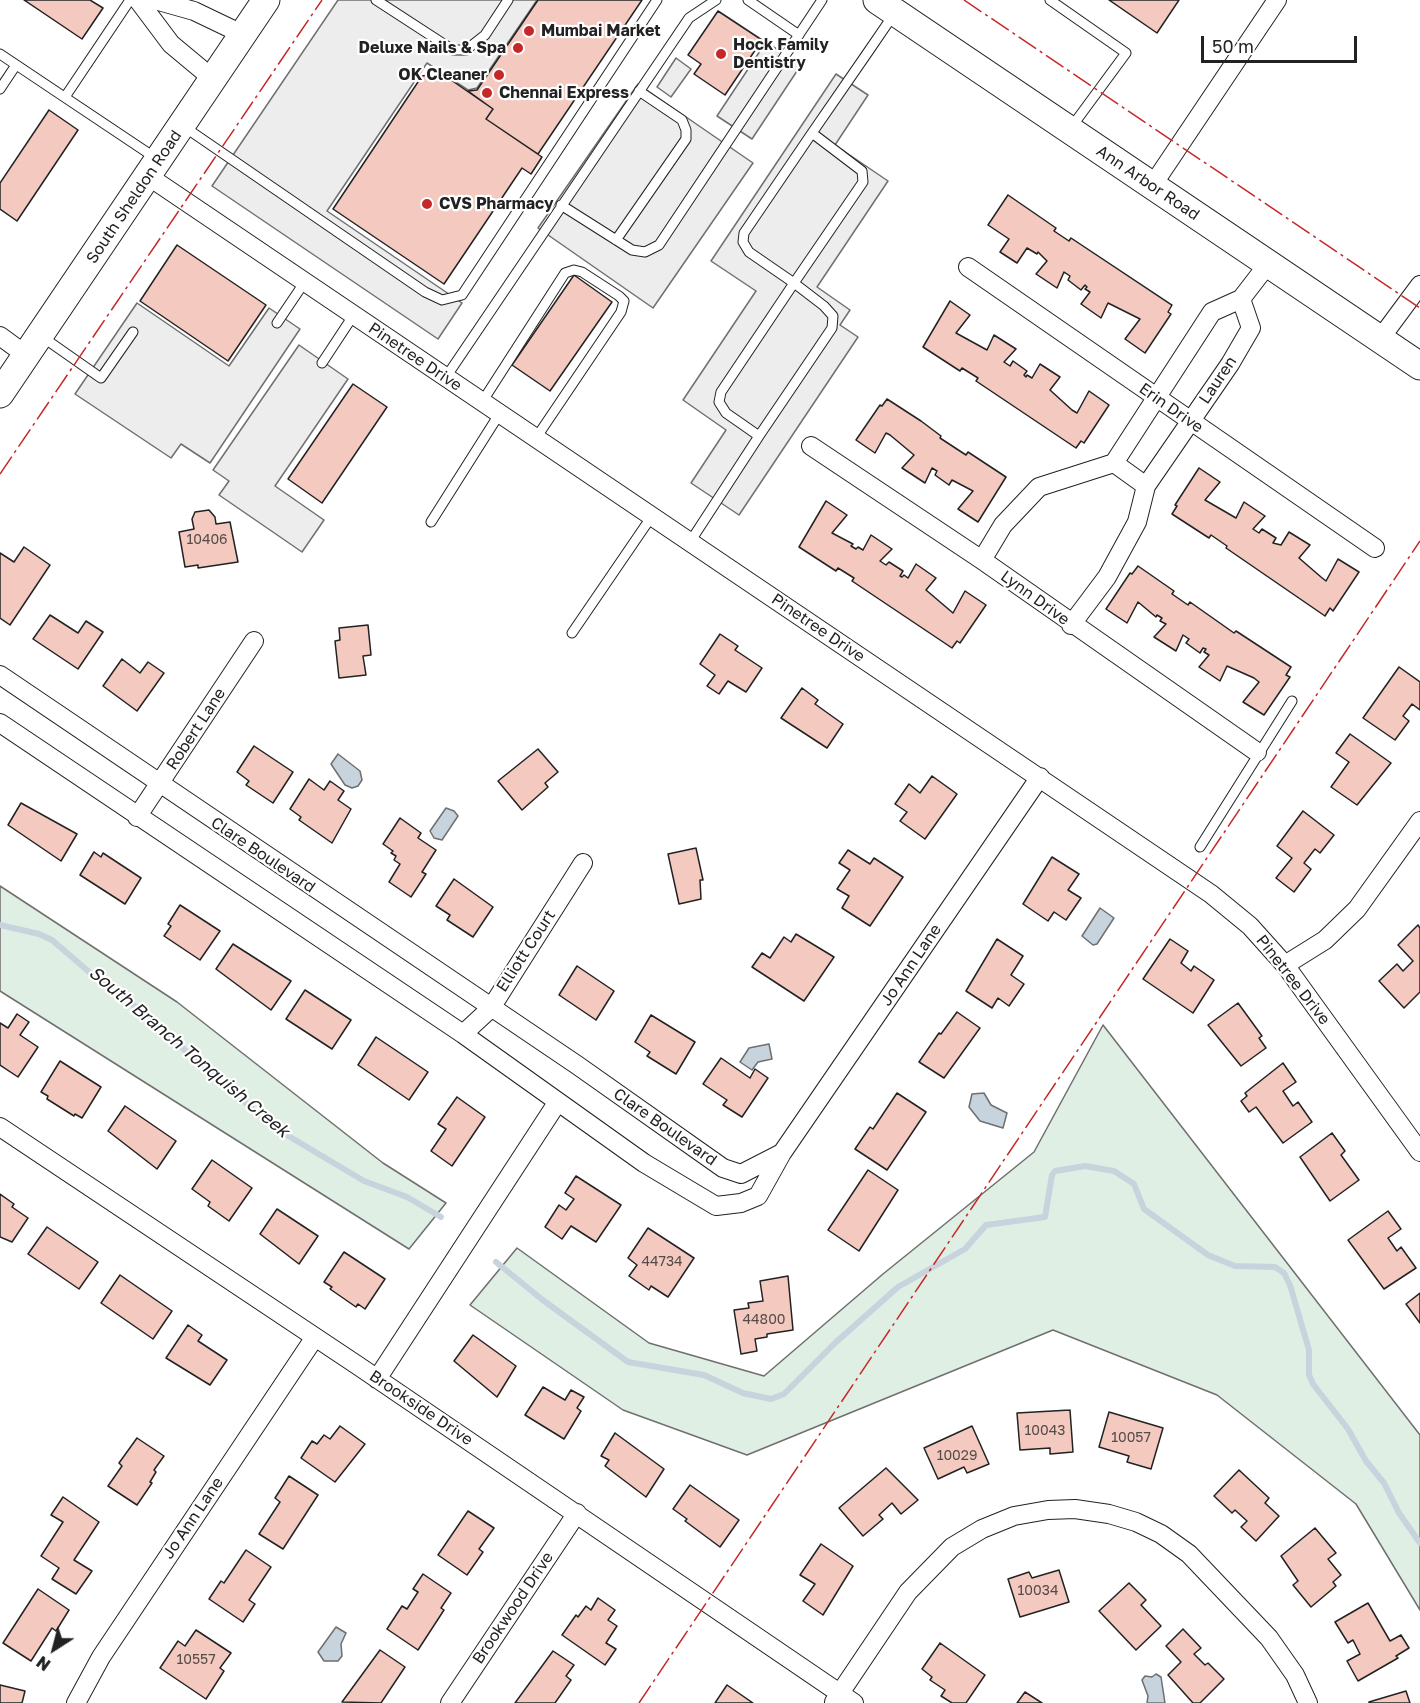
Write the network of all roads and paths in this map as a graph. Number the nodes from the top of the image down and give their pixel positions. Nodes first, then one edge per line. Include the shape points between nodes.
1 (130, 0) edge
2 (138, 0) edge
3 (155, 0) edge
4 (266, 0) edge
5 (376, 0) edge
6 (508, 0) edge
7 (657, 0) edge
8 (716, 0) edge
9 (748, 0) edge
10 (822, 0) edge
11 (1050, 0) edge
12 (1277, 0) edge
13 (886, 6) edge
14 (242, 34) junction
15 (799, 35) junction
16 (0, 54) edge
17 (16, 65) junction
18 (213, 79) junction
19 (0, 89) edge
20 (639, 91) junction
21 (65, 97) junction
22 (183, 126) junction
23 (1070, 130) junction
24 (812, 133) junction
25 (153, 168) junction
26 (1152, 186) junction
27 (561, 205) junction
28 (616, 240) junction
29 (1268, 264) junction
30 (968, 267) dead end
31 (304, 283) junction
32 (794, 284) junction
33 (1420, 285) edge
34 (1241, 299) junction
35 (353, 316) junction
36 (277, 323) dead end
37 (134, 332) dead end
38 (0, 336) edge
39 (1380, 339) junction
40 (33, 345) junction
41 (322, 363) dead end
42 (1420, 366) edge
43 (446, 377) junction
44 (0, 394) edge
45 (1158, 398) junction
46 (482, 402) junction
47 (500, 413) junction
48 (1191, 421) junction
49 (759, 436) junction
50 (536, 438) junction
51 (811, 446) dead end
52 (1114, 463) junction
53 (1146, 486) junction
54 (652, 516) junction
55 (431, 522) dead end
56 (690, 542) junction
57 (1375, 548) dead end
58 (982, 560) junction
59 (1071, 625) junction
60 (572, 633) dead end
61 (254, 641) dead end
62 (0, 675) edge
63 (1292, 701) dead end
64 (0, 723) edge
65 (1257, 752) junction
66 (1040, 777) junction
67 (160, 785) junction
68 (137, 817) junction
69 (1420, 821) edge
70 (1200, 848) dead end
71 (583, 863) dead end
72 (1285, 965) junction
73 (491, 1008) junction
74 (463, 1034) junction
75 (557, 1103) junction
76 (0, 1127) edge
77 (1420, 1152) edge
78 (782, 1154) junction
79 (315, 1337) junction
80 (377, 1379) junction
81 (577, 1514) junction
82 (842, 1700) edge
83 (76, 1703) edge
84 (450, 1703) edge
85 (1308, 1703) edge

1 - 21 lane
2 - 18 street via 171,44
3 - 14 street via 194,11
4 - 14 main road, South Sheldon Road
5 - 6 lane via 453,50 466,50 485,35
7 - 22 lane via 462,295 442,300 425,292
8 - 20 lane via 689,18
9 - 15 lane
10 - 15 lane
11 - 23 lane via 1126,53
12 - 26 street
13 - 23 main road, Ann Arbor Road
13 - 24 lane
14 - 18 main road, South Sheldon Road
15 - 28 lane via 658,245 645,252 632,250
16 - 17 lane
17 - 19 lane
17 - 21 lane
18 - 22 main road, South Sheldon Road
20 - 27 lane
20 - 28 lane via 682,120 686,139
21 - 25 lane
22 - 25 main road, South Sheldon Road
23 - 26 main road, Ann Arbor Road
24 - 32 lane via 862,171 862,182
24 - 32 lane via 744,233 743,242 749,252
25 - 31 street, Pinetree Drive
25 - 40 main road, South Sheldon Road
26 - 29 main road, Ann Arbor Road
27 - 28 lane
27 - 43 lane
29 - 34 street
29 - 39 main road, Ann Arbor Road
30 - 45 street, Erin Drive
31 - 35 street, Pinetree Drive
31 - 36 lane
32 - 49 lane via 833,316 832,328
32 - 49 lane via 721,392 719,402 726,413
33 - 39 street
34 - 45 street via 1212,312
34 - 48 street, Lauren via 1251,328
35 - 41 lane
35 - 43 street, Pinetree Drive
37 - 40 lane via 101,378
38 - 40 street
39 - 42 main road, Ann Arbor Road
40 - 44 main road, South Sheldon Road
43 - 46 street, Pinetree Drive
45 - 48 street, Erin Drive
45 - 52 street
46 - 47 street, Pinetree Drive
46 - 50 lane via 565,273 582,272 619,296 624,301 621,312
47 - 50 street, Pinetree Drive
47 - 55 lane
48 - 53 street, Lauren
48 - 57 street, Erin Drive
49 - 56 lane
50 - 54 street, Pinetree Drive
51 - 58 street, Lynn Drive
52 - 53 street
52 - 58 street via 1040,487 1003,525
53 - 59 street, Lauren via 1137,522 1107,577
54 - 56 street, Pinetree Drive
54 - 60 lane
56 - 66 street, Pinetree Drive
58 - 59 street, Lynn Drive
59 - 65 street, Lynn Drive
61 - 67 street, Robert Lane
62 - 67 street, Clare Boulevard
63 - 65 lane
64 - 68 street
65 - 70 lane
66 - 72 street, Pinetree Drive via 1211,894 1250,926
66 - 78 street, Jo Ann Lane
67 - 68 street, Robert Lane
67 - 73 street, Clare Boulevard
68 - 74 street
69 - 72 street via 1358,909 1325,940
71 - 73 street, Elliott Court
72 - 77 street, Pinetree Drive
73 - 74 street, Elliott Court
73 - 78 street, Clare Boulevard via 723,1168 741,1174
74 - 75 street
75 - 78 street via 644,1163 716,1206 758,1196
75 - 80 street
76 - 79 street, Brookside Drive
79 - 80 street, Brookside Drive
79 - 83 street, Jo Ann Lane via 101,1657
80 - 81 street, Brookside Drive
81 - 82 street, Brookside Drive
81 - 84 street, Brookwood Drive
82 - 85 street via 908,1592 952,1547 1014,1516 1075,1509 1136,1522 1189,1554 1269,1638 1295,1675

